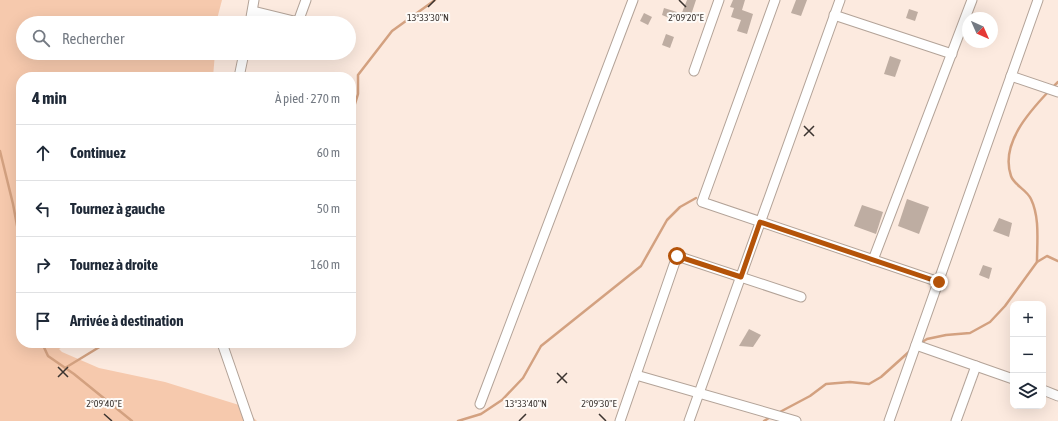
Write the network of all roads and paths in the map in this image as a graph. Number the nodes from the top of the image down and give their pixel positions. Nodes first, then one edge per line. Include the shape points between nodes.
1 (254, 0) edge
2 (306, 0) edge
3 (633, 0) edge
4 (719, 0) edge
5 (776, 0) edge
6 (840, 0) edge
7 (972, 0) edge
8 (1038, 0) edge
9 (253, 11) junction
10 (834, 15) junction
11 (252, 16) edge
12 (273, 16) edge
13 (300, 16) edge
14 (952, 54) junction
15 (243, 60) edge
16 (694, 71) dead end
17 (240, 72) edge
18 (1011, 76) junction
19 (1058, 92) edge
20 (760, 222) junction
21 (873, 260) junction
22 (741, 277) junction
23 (939, 282) junction
24 (801, 297) dead end
25 (916, 345) junction
26 (224, 348) edge
27 (976, 366) junction
28 (636, 375) junction
29 (1010, 378) edge
30 (1046, 391) edge
31 (699, 394) junction
32 (1058, 396) edge
33 (480, 404) dead end
34 (249, 421) edge
35 (620, 421) edge
36 (689, 421) edge
37 (796, 421) edge
38 (890, 421) edge
39 (956, 421) edge

1 - 9 street
2 - 13 street
3 - 33 street
4 - 16 street
5 - 20 street via 702,202
6 - 10 street
7 - 14 street
8 - 18 street
9 - 11 street
9 - 12 street
10 - 14 street
10 - 20 street
14 - 21 street
15 - 17 street
18 - 19 street
18 - 23 street
20 - 21 street
20 - 22 street
21 - 23 street
22 - 24 street
22 - 28 street via 677,256
22 - 31 street
23 - 25 street
25 - 27 street
25 - 38 street
26 - 34 street
27 - 29 street
27 - 39 street
28 - 31 street
28 - 35 street
30 - 32 street
31 - 36 street
31 - 37 street

